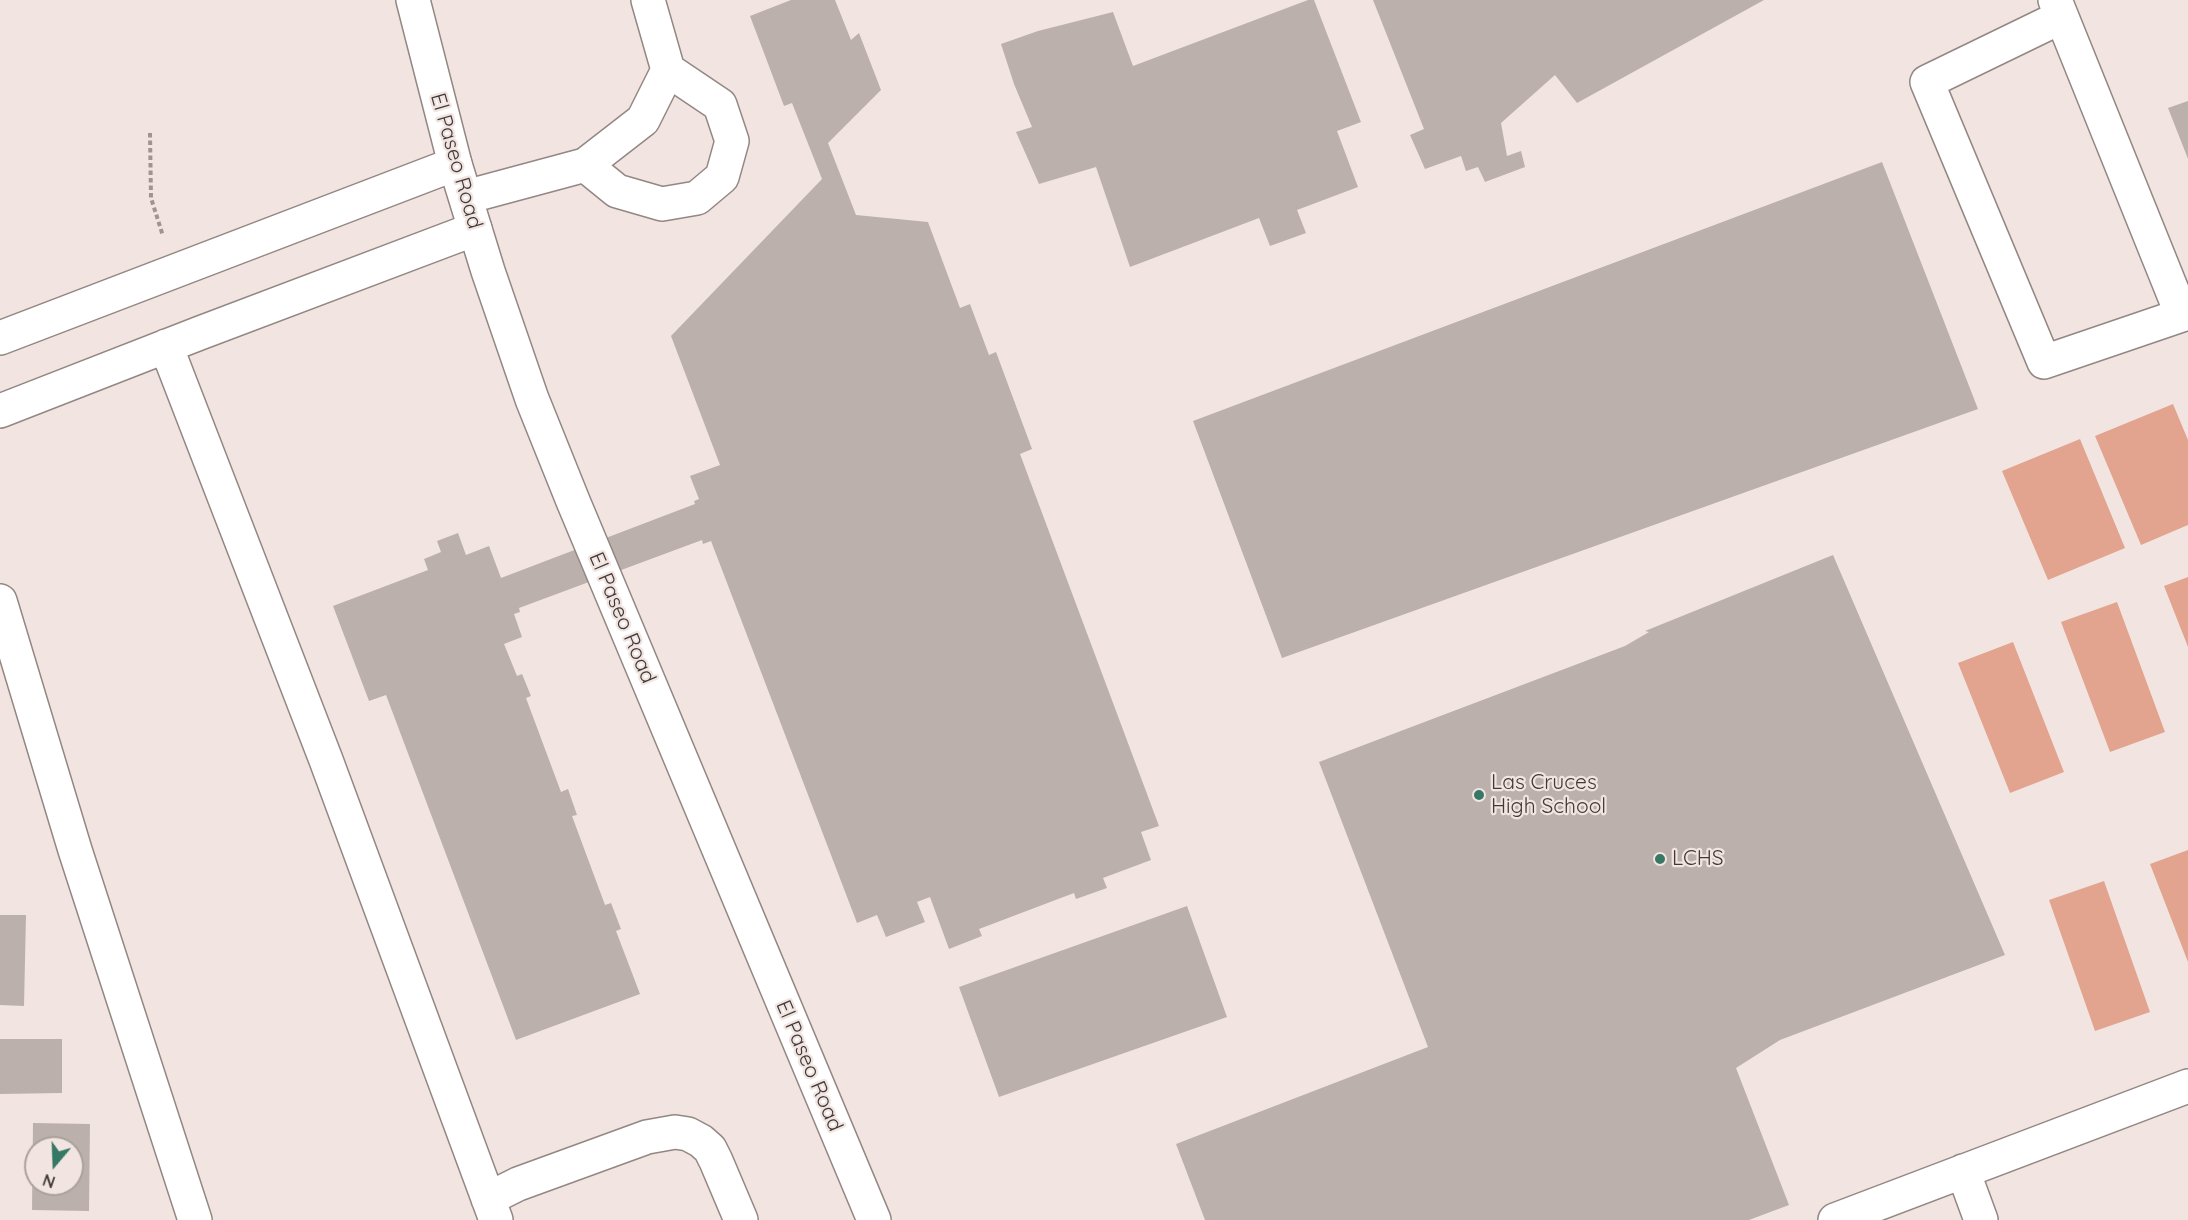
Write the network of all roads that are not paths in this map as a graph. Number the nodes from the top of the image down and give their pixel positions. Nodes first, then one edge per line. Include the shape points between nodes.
1 (413, 0) edge
2 (648, 0) edge
3 (2058, 8) edge
4 (668, 70) junction
5 (455, 164) junction
6 (585, 165) junction
7 (466, 197) junction
8 (475, 229) junction
9 (2185, 321) edge
10 (0, 338) edge
11 (166, 346) junction
12 (0, 411) edge
13 (0, 601) edge
14 (2188, 1086) edge
15 (1963, 1171) junction
16 (492, 1209) edge
17 (195, 1220) edge
18 (741, 1220) edge
19 (874, 1220) edge
20 (1835, 1220) edge
21 (1981, 1220) edge

1 - 5 main road, El Paseo Road
2 - 4 main road
3 - 9 main road
3 - 9 main road via 1927,82 2044,362
4 - 6 main road via 643,120
4 - 6 main road via 720,105 732,141 722,177 697,198 662,204 617,190
5 - 7 main road, El Paseo Road
5 - 10 main road
6 - 7 main road
7 - 8 main road, El Paseo Road
8 - 11 main road
8 - 19 main road, El Paseo Road via 551,447
11 - 12 main road
11 - 16 main road via 326,760
13 - 17 main road via 75,850
14 - 15 main road
15 - 20 main road
15 - 21 main road
16 - 18 main road via 518,1184 647,1137 675,1132 688,1134 710,1149

